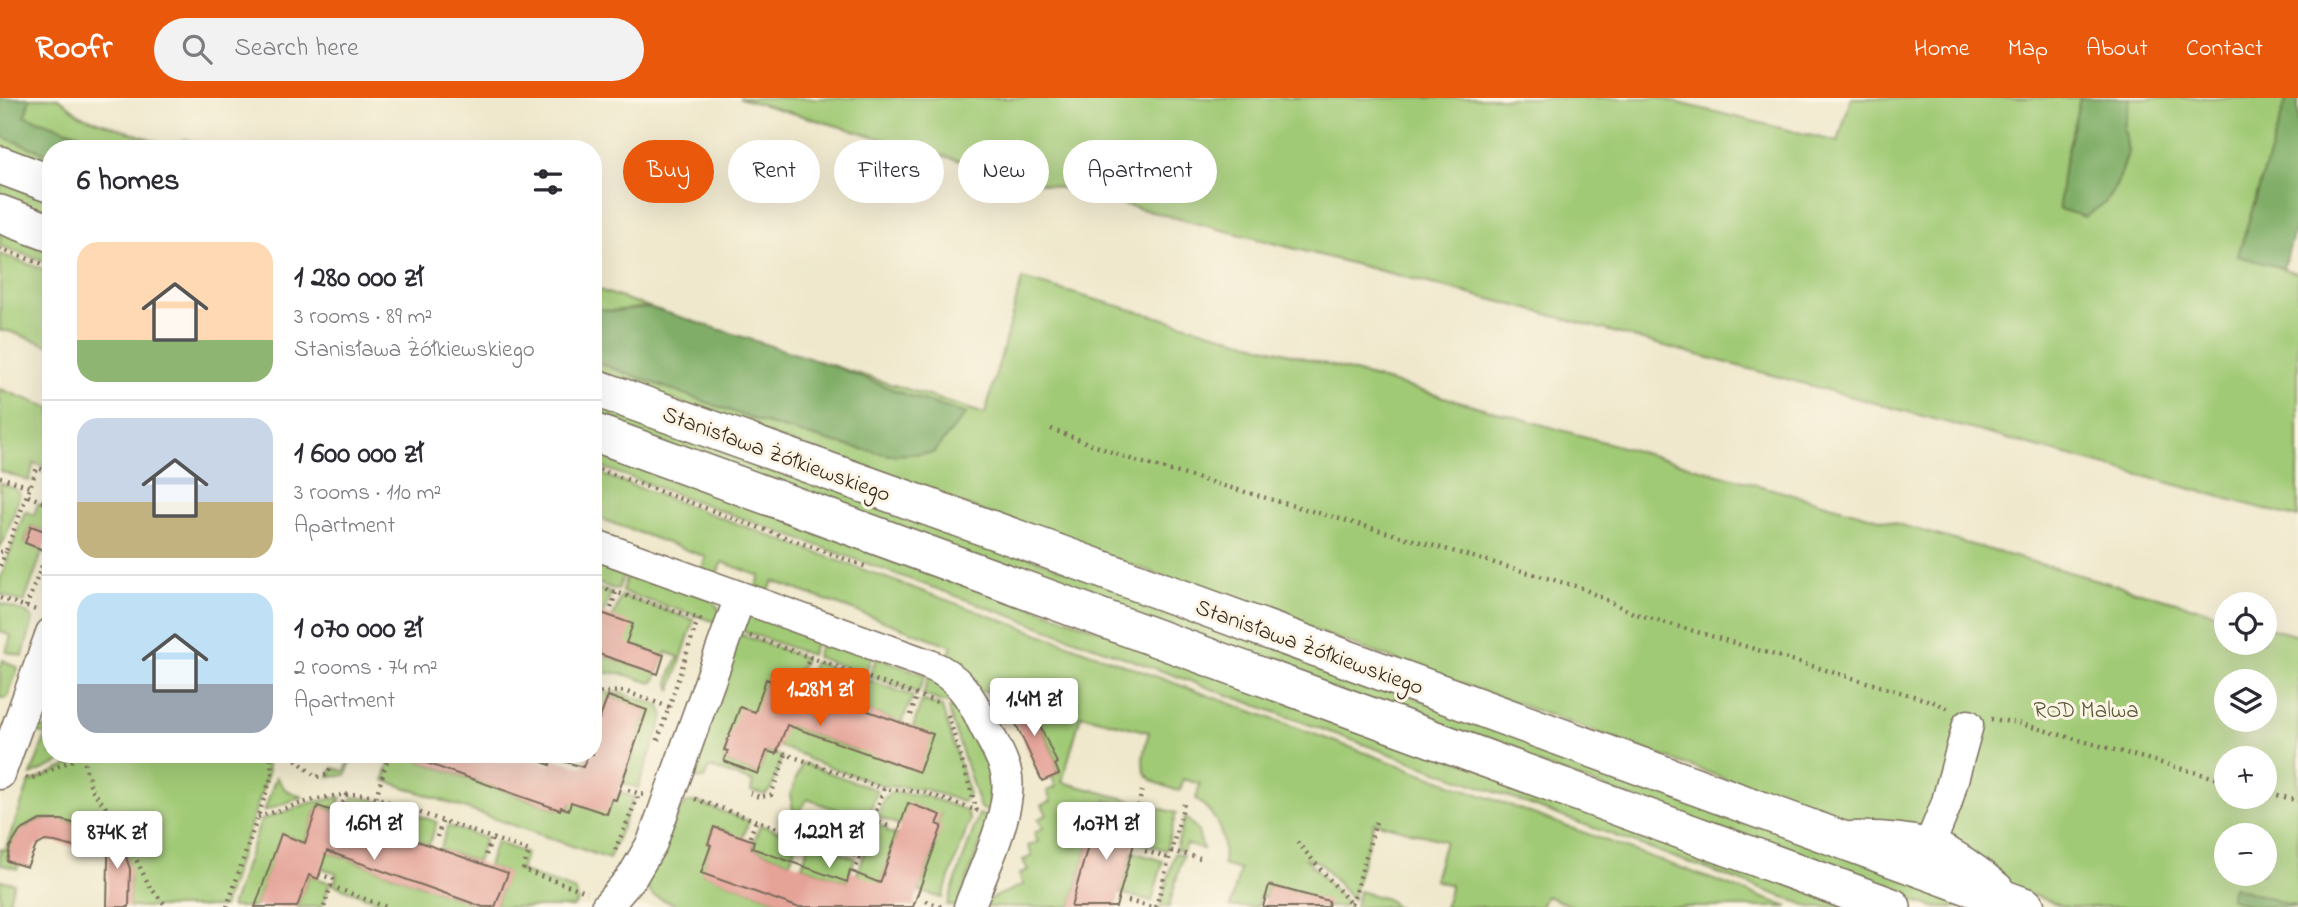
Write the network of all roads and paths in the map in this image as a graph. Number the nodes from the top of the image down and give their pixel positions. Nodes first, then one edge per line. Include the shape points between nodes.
1 (0, 165) edge
2 (42, 181) edge
3 (0, 214) edge
4 (42, 230) edge
5 (0, 249) edge
6 (42, 264) edge
7 (602, 390) edge
8 (1051, 429) dead end
9 (602, 435) edge
10 (42, 469) edge
11 (0, 477) edge
12 (30, 488) junction
13 (27, 496) junction
14 (42, 502) edge
15 (602, 547) edge
16 (3, 552) edge
17 (42, 565) edge
18 (0, 566) edge
19 (602, 588) edge
20 (616, 592) junction
21 (740, 597) junction
22 (26, 607) dead end
23 (611, 608) dead end
24 (698, 619) junction
25 (728, 629) junction
26 (810, 657) junction
27 (42, 658) edge
28 (862, 676) junction
29 (802, 677) dead end
30 (602, 692) edge
31 (917, 695) junction
32 (854, 696) dead end
33 (670, 707) junction
34 (911, 715) dead end
35 (1968, 725) junction
36 (657, 744) dead end
37 (777, 751) dead end
38 (786, 754) junction
39 (63, 763) edge
40 (86, 763) edge
41 (271, 763) edge
42 (301, 763) edge
43 (387, 763) edge
44 (331, 767) dead end
45 (1, 771) edge
46 (2214, 778) edge
47 (644, 782) dead end
48 (884, 789) junction
49 (628, 790) dead end
50 (1142, 791) dead end
51 (347, 793) junction
52 (750, 793) dead end
53 (2277, 794) edge
54 (376, 797) junction
55 (653, 799) junction
56 (2298, 800) edge
57 (343, 803) dead end
58 (1184, 804) dead end
59 (397, 805) junction
60 (989, 815) junction
61 (258, 817) junction
62 (1122, 817) dead end
63 (391, 820) dead end
64 (443, 820) junction
65 (756, 820) junction
66 (873, 820) junction
67 (1376, 822) dead end
68 (972, 823) dead end
69 (888, 825) dead end
70 (437, 837) dead end
71 (750, 837) dead end
72 (1834, 837) junction
73 (492, 838) junction
74 (806, 838) junction
75 (1297, 842) dead end
76 (1930, 844) junction
77 (856, 845) dead end
78 (863, 848) junction
79 (1145, 851) dead end
80 (1171, 851) junction
81 (800, 854) dead end
82 (486, 855) dead end
83 (612, 856) dead end
84 (860, 857) junction
85 (1169, 858) junction
86 (1200, 858) dead end
87 (854, 873) dead end
88 (319, 874) dead end
89 (331, 886) junction
90 (926, 901) dead end
91 (958, 901) edge
92 (1128, 901) dead end
93 (595, 903) edge
94 (1350, 905) edge
95 (2020, 905) edge
96 (167, 907) edge
97 (228, 907) edge
98 (324, 907) edge
99 (386, 907) edge
100 (943, 907) edge
101 (1153, 907) edge
102 (1892, 907) edge

1 - 2 main road
3 - 4 main road
5 - 6 path
7 - 72 main road, Stanisława Żółkiewskiego
8 - 35 path via 1133,460 1582,588 1633,613 1937,703
9 - 102 main road, Stanisława Żółkiewskiego
10 - 12 path via 37,467
11 - 12 path
12 - 13 path
13 - 14 path
13 - 16 path
15 - 21 lane
16 - 18 path
17 - 22 path
19 - 20 path
20 - 23 path
20 - 24 path
21 - 25 lane
21 - 60 lane via 930,665 960,684 974,703 1006,772 1007,798
24 - 25 path
24 - 33 path
25 - 26 path
25 - 55 lane
26 - 28 path
26 - 29 path
27 - 45 lane
28 - 31 path
28 - 32 path
30 - 33 path via 624,691
31 - 34 path
31 - 60 path via 945,705
33 - 36 path
35 - 46 path via 1986,719 2018,723
35 - 76 lane
37 - 38 path
38 - 48 path
38 - 52 path via 771,795
39 - 45 path via 30,779
40 - 96 path via 91,788 118,824 150,887
41 - 61 path via 272,775
42 - 44 path via 316,777 327,775
43 - 54 path
47 - 55 path
48 - 60 path via 923,792
48 - 66 path
49 - 55 path
50 - 62 path via 1135,818
51 - 54 path
51 - 57 path
51 - 61 path
53 - 56 path
54 - 59 path
55 - 65 path via 678,808 683,800 693,798
55 - 83 path
55 - 93 lane via 652,843 641,864
58 - 80 path
59 - 63 path
59 - 64 path
60 - 68 path
60 - 91 lane
61 - 97 path
64 - 70 path
64 - 73 path
65 - 71 path
65 - 74 path
66 - 69 path
66 - 78 path
67 - 94 path
72 - 76 lane via 1871,836
72 - 95 main road, Stanisława Żółkiewskiego
73 - 82 path
73 - 93 path via 529,851 523,870 592,894
74 - 81 path
74 - 84 path
75 - 94 path
76 - 95 lane
77 - 78 path
78 - 84 path
79 - 85 path
80 - 85 path
80 - 86 path
84 - 87 path
85 - 101 path
88 - 89 path via 333,879
89 - 98 path
89 - 99 path
90 - 100 path
91 - 100 path
92 - 101 path

